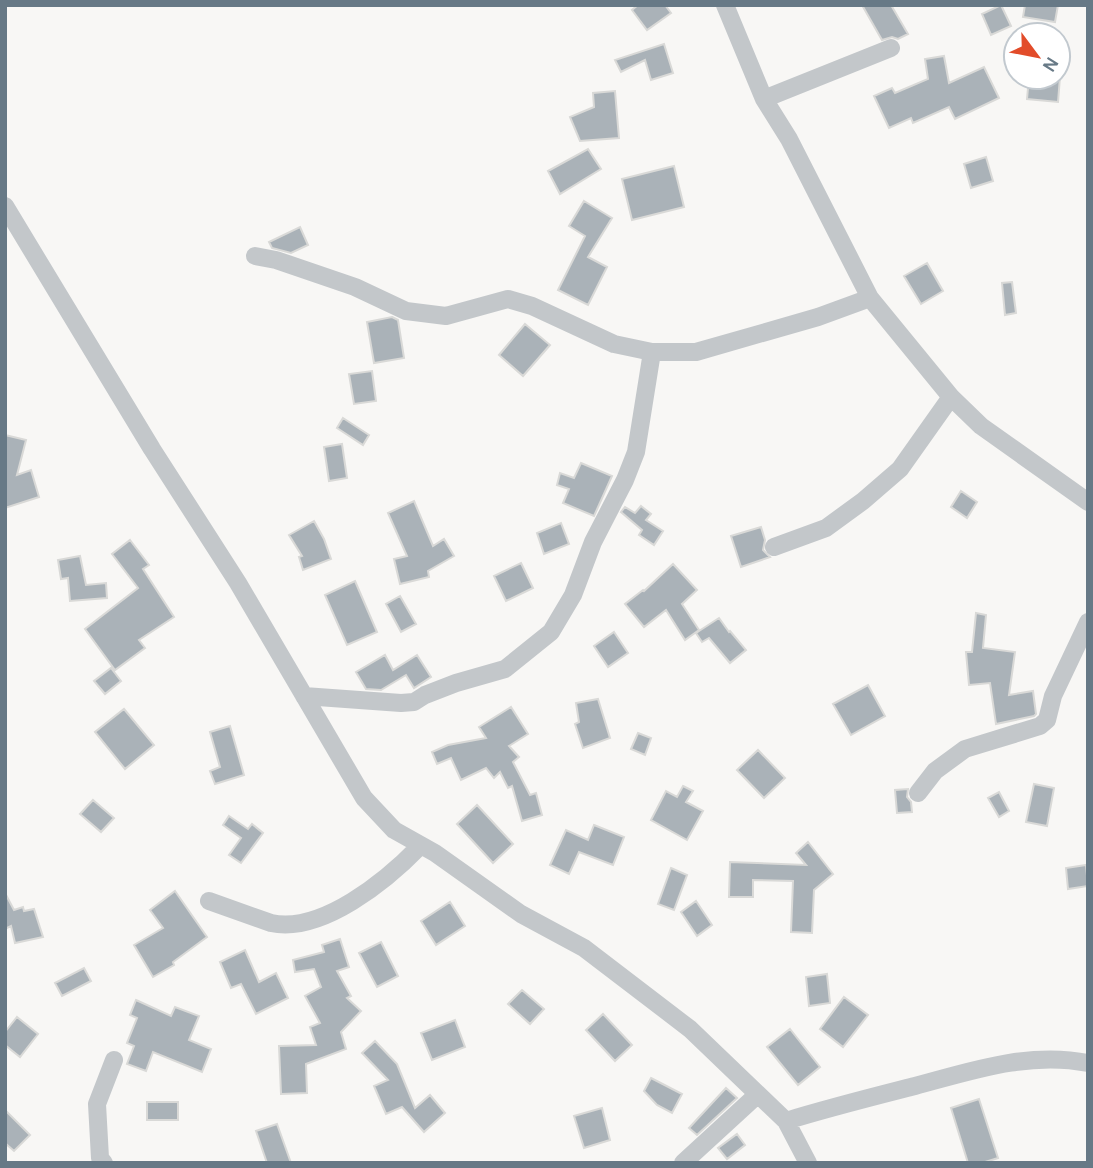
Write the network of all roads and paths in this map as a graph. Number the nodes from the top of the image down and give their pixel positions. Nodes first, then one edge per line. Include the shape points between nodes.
1 (725, 5) edge
2 (891, 48) dead end
3 (764, 99) junction
4 (5, 206) edge
5 (255, 256) dead end
6 (870, 298) junction
7 (652, 352) junction
8 (951, 397) junction
9 (1088, 502) edge
10 (774, 547) dead end
11 (1088, 622) edge
12 (304, 696) junction
13 (918, 793) dead end
14 (421, 846) junction
15 (209, 901) dead end
16 (114, 1060) dead end
17 (1088, 1063) edge
18 (757, 1095) junction
19 (786, 1121) junction
20 (104, 1163) edge
21 (683, 1163) edge
22 (808, 1163) edge

1 - 3 street
2 - 3 street
3 - 6 street
4 - 12 street
5 - 7 street via 355,287 406,311 446,316 508,299 614,344
6 - 7 street via 696,352
6 - 8 street
7 - 12 street via 636,452 573,595 551,632 505,669 456,683 414,702
8 - 9 street via 981,426
8 - 10 street via 900,469 863,502 826,528
11 - 13 street via 1053,696 1047,720 965,748
12 - 14 street via 363,798 394,830
14 - 15 street via 391,875 342,906 304,922 280,925
14 - 18 street via 522,914 584,948 690,1029
16 - 20 street via 97,1104
17 - 19 street via 1028,1059
18 - 19 street
18 - 21 street
19 - 22 street

